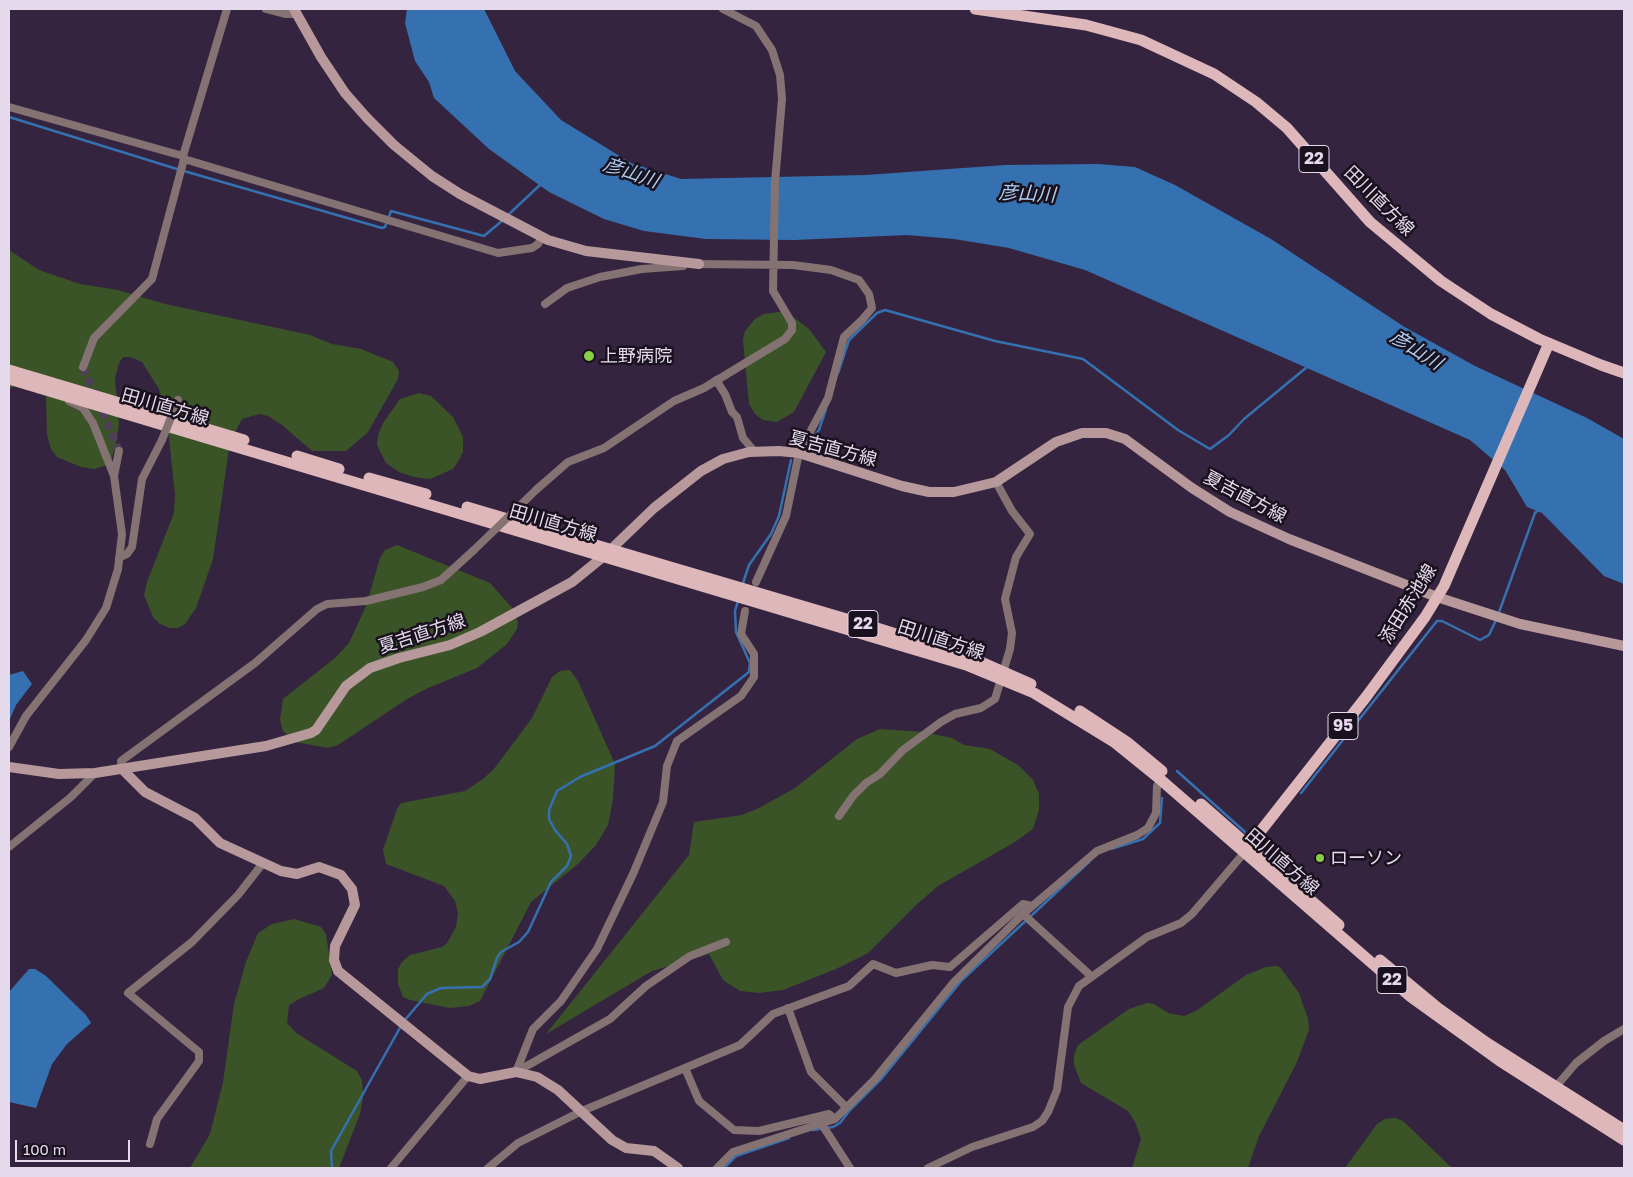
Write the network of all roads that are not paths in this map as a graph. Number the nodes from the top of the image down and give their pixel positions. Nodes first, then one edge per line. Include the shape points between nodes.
1 (227, 9) edge
2 (266, 9) edge
3 (723, 9) edge
4 (976, 9) edge
5 (295, 11) edge
6 (9, 107) edge
7 (184, 157) junction
8 (542, 237) junction
9 (699, 264) junction
10 (772, 266) junction
11 (545, 304) dead end
12 (1547, 348) junction
13 (83, 367) tunnel mouth
14 (9, 370) edge
15 (1624, 373) edge
16 (9, 379) edge
17 (716, 380) junction
18 (50, 392) junction
19 (178, 400) dead end
20 (119, 451) tunnel mouth
21 (754, 452) junction
22 (799, 453) junction
23 (114, 476) junction
24 (996, 482) junction
25 (607, 553) junction
26 (119, 558) junction
27 (756, 582) dead end
28 (1437, 597) junction
29 (745, 611) dead end
30 (1624, 646) edge
31 (1002, 674) junction
32 (9, 747) edge
33 (9, 768) edge
34 (122, 770) junction
35 (95, 773) junction
36 (1161, 780) junction
37 (839, 816) dead end
38 (9, 848) edge
39 (1246, 849) junction
40 (263, 863) junction
41 (1032, 906) junction
42 (1027, 917) junction
43 (726, 942) dead end
44 (1091, 976) junction
45 (788, 1008) junction
46 (1624, 1029) edge
47 (685, 1068) junction
48 (516, 1072) junction
49 (468, 1076) junction
50 (1553, 1090) junction
51 (846, 1107) junction
52 (582, 1111) junction
53 (835, 1119) junction
54 (821, 1123) junction
55 (1624, 1130) edge
56 (1624, 1140) edge
57 (150, 1144) dead end
58 (391, 1168) edge
59 (488, 1168) edge
60 (678, 1168) edge
61 (717, 1168) edge
62 (850, 1168) edge
63 (928, 1168) edge

1 - 7 street
2 - 5 street via 285,14
3 - 10 street via 756,26 772,50 780,75 782,100
4 - 12 main road, 田川直方線 / 22 via 1086,25 1141,40 1214,74 1287,128 1370,222 1400,249 1441,281
5 - 8 main road via 345,93 394,144 432,176 460,194
6 - 7 street
7 - 8 street via 498,253 532,248
7 - 13 street via 152,279 94,338
8 - 9 main road via 586,251
9 - 10 street
9 - 11 street via 600,277 567,288
10 - 17 street via 773,291 792,323 792,330 785,339
10 - 22 street via 831,270 859,280 872,308 844,337 828,398
12 - 15 main road, 田川直方線 / 22
12 - 28 main road, 添田赤池線 / 95
14 - 25 main road, 田川直方線 / 22
16 - 18 main road, 田川直方線 / 22
17 - 21 street via 737,417 743,438
17 - 34 street, bridge via 674,401 604,448 568,462 441,580 366,601 327,604 317,609 255,663 121,761
18 - 23 street via 82,408 93,423
18 - 25 main road, 田川直方線 / 22
19 - 26 street, bridge via 142,479 132,547
20 - 23 street
21 - 22 main road, 夏吉直方線
21 - 25 main road, 夏吉直方線 via 723,459 701,471 654,508
22 - 24 main road, 夏吉直方線 via 929,492 954,492
22 - 27 street via 786,516
23 - 26 street via 122,534
24 - 28 main road, 夏吉直方線 via 1056,442 1082,434 1106,433 1125,439 1192,488 1246,520
24 - 31 street via 1030,534 1016,557 1005,599 1012,634
25 - 31 main road, 田川直方線 / 22 via 877,628
25 - 34 main road, 夏吉直方線 via 572,582 480,632 450,645 370,668 346,686 311,733 266,746
26 - 32 street via 106,608 86,640 26,716
28 - 30 main road, 夏吉直方線 via 1520,624
28 - 39 main road, 添田赤池線 / 95 via 1366,697
29 - 48 street via 741,634 754,654 754,677 741,696 677,741 667,766 663,802 633,874 597,948 561,1001 533,1029
31 - 36 main road, 田川直方線 / 22 via 1114,742
31 - 37 street via 995,699 981,708 955,714 903,750 853,796
31 - 39 main road, 田川直方線 / 22 via 1060,698 1127,742
33 - 35 main road, 夏吉直方線 via 59,774
34 - 35 main road, 夏吉直方線
34 - 40 main road via 144,792 195,818 220,843
35 - 38 street
36 - 39 main road, 田川直方線 / 22
36 - 41 street via 1157,786 1156,813 1148,828 1097,851
39 - 44 street via 1192,914 1181,923 1147,936
39 - 50 main road, 田川直方線 / 22 via 1438,1008
40 - 49 main road via 297,874 319,868 341,875 352,889 356,905 335,946 334,960 338,971
40 - 57 street via 238,895 192,942 128,993 200,1052 199,1061 157,1119
41 - 42 street
41 - 45 street via 1023,904 950,968 932,965 896,973 873,964 849,986
42 - 44 street
42 - 51 street via 954,982 875,1079
43 - 48 street via 690,956 646,986 610,1019
44 - 63 street via 1079,986 1068,1007 1057,1090 1042,1121 1033,1127 972,1146
45 - 47 street via 773,1014 740,1045
45 - 51 street via 811,1072
46 - 50 street via 1576,1063
47 - 52 street
47 - 53 street via 699,1101 734,1130 759,1131 828,1114
48 - 49 main road via 480,1079
48 - 52 main road via 537,1077
49 - 58 street
50 - 55 main road, 田川直方線 / 22
50 - 56 main road, 田川直方線 / 22
51 - 53 street
52 - 59 street via 518,1143
52 - 60 main road via 619,1144 626,1148 654,1151
53 - 54 street
54 - 61 street via 733,1152
54 - 62 street

